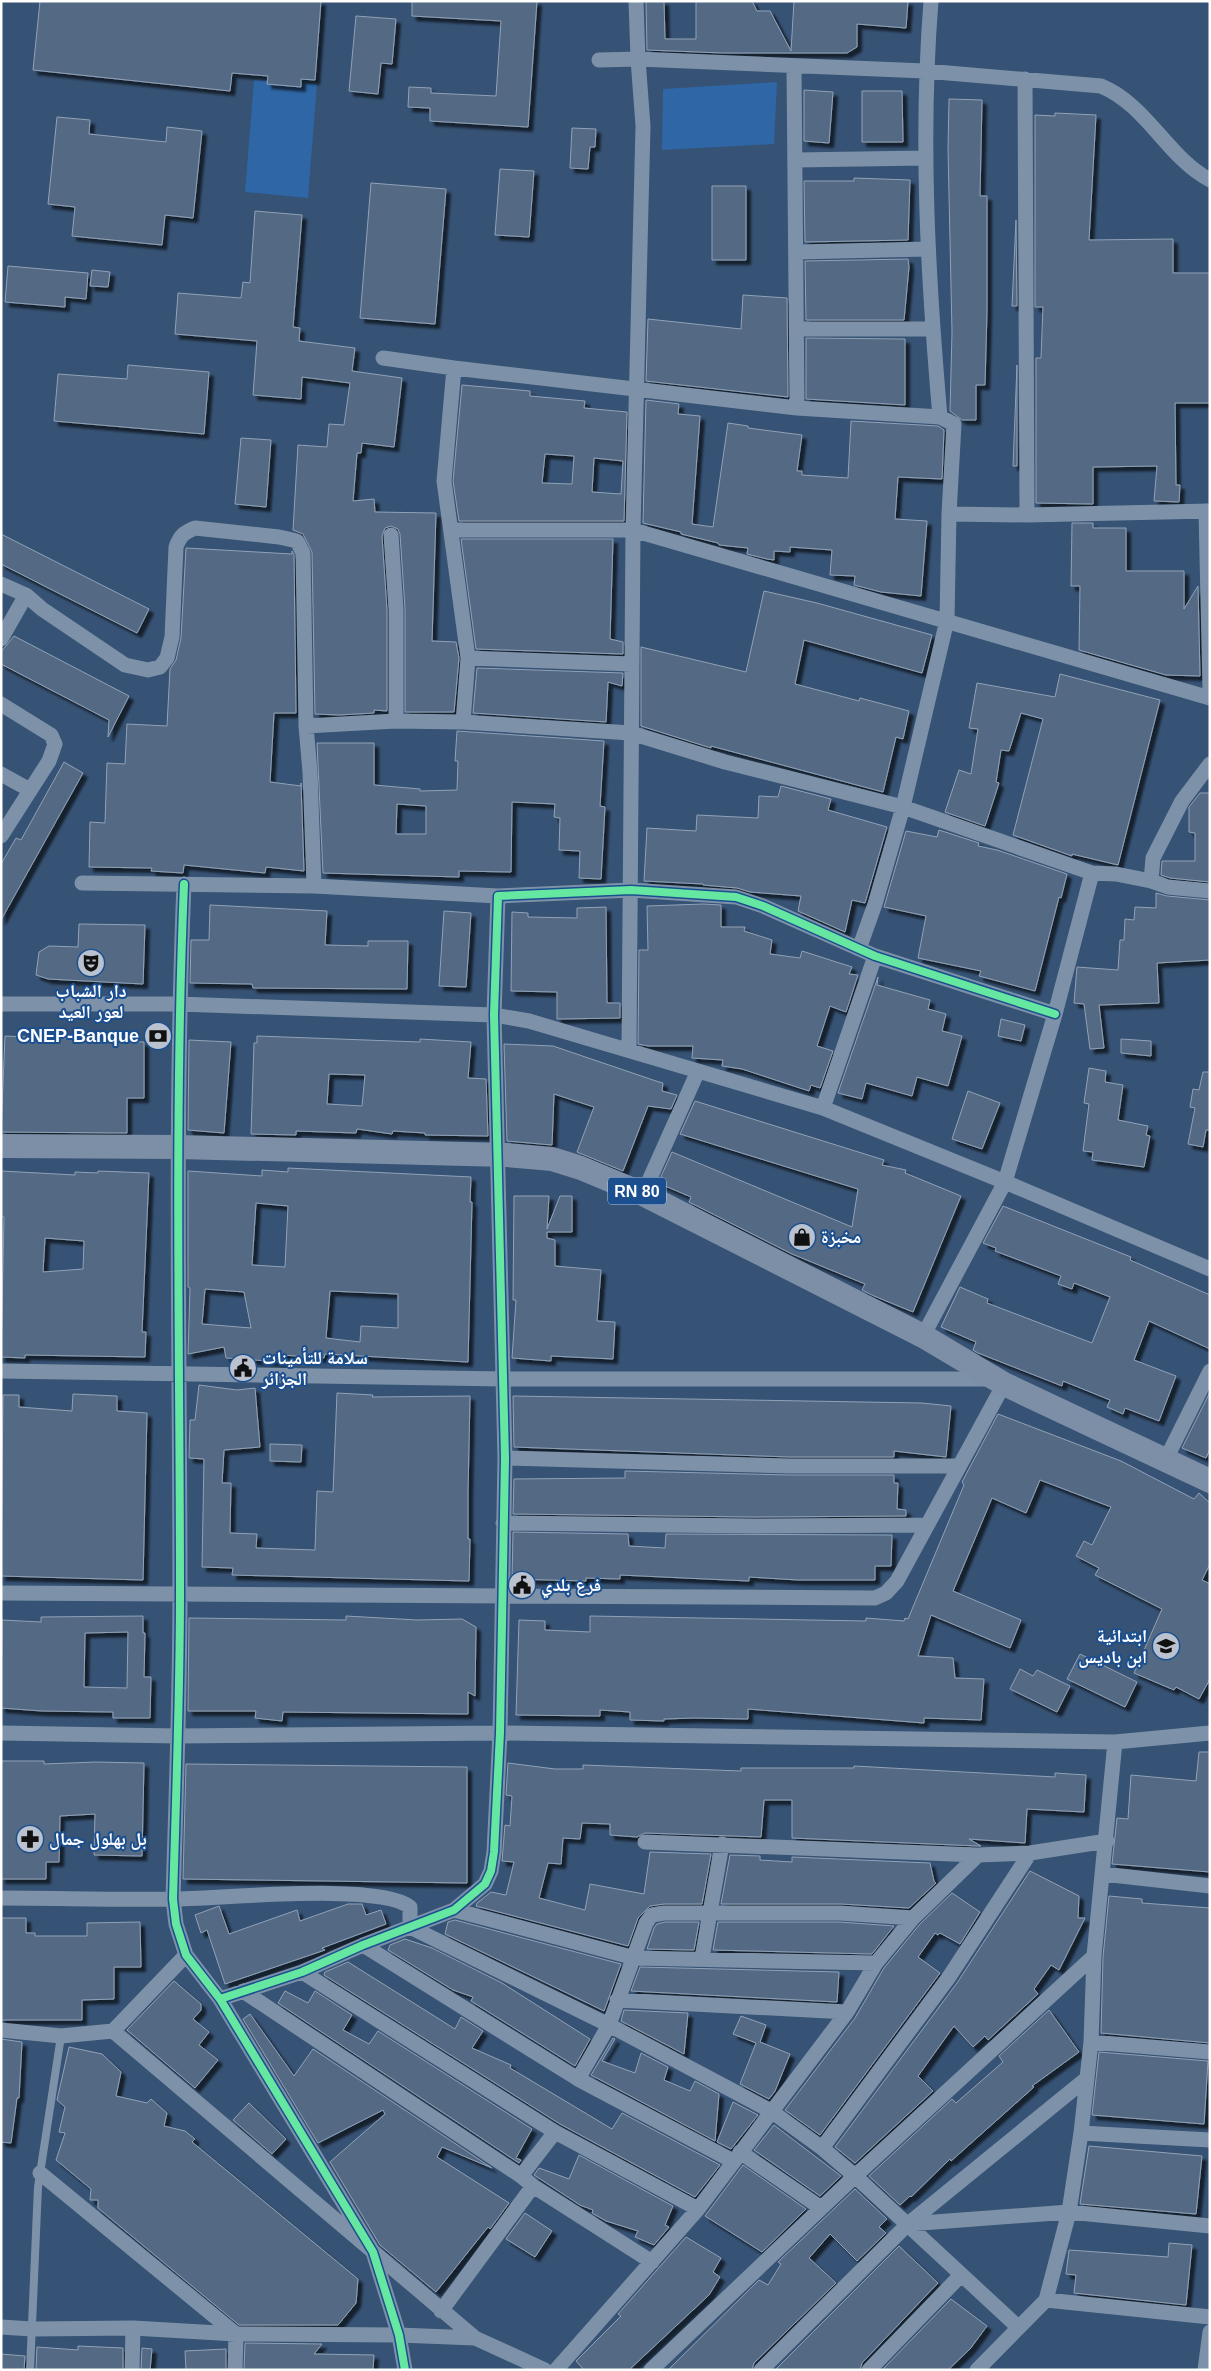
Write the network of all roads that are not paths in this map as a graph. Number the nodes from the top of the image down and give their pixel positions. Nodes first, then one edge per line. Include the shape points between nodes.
1 (636, 1) edge
2 (931, 1) edge
3 (638, 58) junction
4 (599, 60) dead end
5 (794, 66) junction
6 (926, 71) junction
7 (1025, 79) junction
8 (926, 158) junction
9 (795, 160) junction
10 (1210, 180) edge
11 (928, 249) junction
12 (796, 252) junction
13 (797, 329) junction
14 (932, 329) junction
15 (383, 358) dead end
16 (454, 368) junction
17 (636, 389) junction
18 (797, 408) junction
19 (940, 417) junction
20 (1208, 511) edge
21 (949, 514) junction
22 (1027, 515) junction
23 (450, 530) junction
24 (633, 530) junction
25 (391, 535) dead end
26 (1, 584) edge
27 (26, 595) junction
28 (947, 620) junction
29 (1, 639) edge
30 (468, 658) junction
31 (632, 664) junction
32 (1210, 691) edge
33 (1210, 698) edge
34 (1, 704) edge
35 (396, 721) junction
36 (463, 722) junction
37 (306, 726) junction
38 (631, 733) junction
39 (1207, 770) edge
40 (1, 774) edge
41 (30, 790) junction
42 (903, 807) junction
43 (1, 836) edge
44 (1092, 873) junction
45 (1151, 882) junction
46 (82, 883) dead end
47 (184, 884) junction
48 (314, 886) junction
49 (631, 890) junction
50 (1210, 892) edge
51 (498, 896) junction
52 (859, 949) junction
53 (875, 956) junction
54 (1, 1004) edge
55 (179, 1004) junction
56 (1055, 1014) junction
57 (494, 1015) junction
58 (629, 1050) junction
59 (698, 1071) junction
60 (823, 1108) junction
61 (1, 1146) edge
62 (177, 1147) junction
63 (497, 1155) junction
64 (1005, 1182) junction
65 (643, 1194) junction
66 (1210, 1269) edge
67 (923, 1336) junction
68 (1, 1371) edge
69 (1210, 1371) edge
70 (178, 1373) junction
71 (504, 1379) junction
72 (999, 1381) junction
73 (505, 1458) junction
74 (1166, 1459) junction
75 (959, 1466) junction
76 (1210, 1481) edge
77 (503, 1523) junction
78 (926, 1525) junction
79 (1, 1593) edge
80 (501, 1594) junction
81 (180, 1595) junction
82 (1, 1733) edge
83 (500, 1733) junction
84 (1210, 1733) edge
85 (178, 1736) junction
86 (1115, 1742) junction
87 (1107, 1841) junction
88 (645, 1842) dead end
89 (722, 1844) junction
90 (1030, 1854) junction
91 (978, 1855) junction
92 (1103, 1874) junction
93 (1210, 1886) edge
94 (1, 1898) edge
95 (173, 1899) junction
96 (454, 1910) junction
97 (710, 1912) junction
98 (913, 1918) junction
99 (410, 1927) junction
100 (362, 1946) junction
101 (186, 1955) junction
102 (1094, 1956) junction
103 (635, 1958) junction
104 (702, 1958) junction
105 (876, 1963) junction
106 (302, 1972) junction
107 (244, 1991) junction
108 (220, 1999) junction
109 (617, 2000) junction
110 (847, 2012) junction
111 (609, 2026) junction
112 (1, 2030) edge
113 (113, 2030) junction
114 (61, 2036) junction
115 (1091, 2042) junction
116 (1210, 2052) edge
117 (578, 2079) junction
118 (1086, 2080) junction
119 (772, 2111) junction
120 (555, 2132) junction
121 (1081, 2133) junction
122 (1210, 2140) edge
123 (822, 2148) junction
124 (737, 2157) junction
125 (40, 2173) junction
126 (522, 2176) junction
127 (855, 2176) junction
128 (533, 2186) junction
129 (821, 2208) junction
130 (698, 2209) junction
131 (1069, 2212) junction
132 (908, 2224) junction
133 (1210, 2226) edge
134 (373, 2252) junction
135 (652, 2262) junction
136 (961, 2275) junction
137 (1046, 2300) junction
138 (441, 2311) junction
139 (1210, 2317) edge
140 (1, 2327) edge
141 (1018, 2327) junction
142 (133, 2328) junction
143 (32, 2329) junction
144 (1210, 2332) edge
145 (236, 2334) junction
146 (399, 2334) junction
147 (475, 2338) junction
148 (30, 2370) edge
149 (132, 2370) edge
150 (235, 2370) edge
151 (405, 2370) edge
152 (545, 2370) edge
153 (556, 2370) edge
154 (651, 2370) edge
155 (761, 2370) edge
156 (869, 2370) edge
157 (977, 2370) edge
158 (1205, 2370) edge

1 - 3 street
2 - 6 street
3 - 4 street
3 - 5 street
3 - 17 street via 644,126
5 - 6 street
5 - 9 street
6 - 7 street
6 - 8 street
7 - 10 street via 1087,84 1113,91 1134,107 1186,163
7 - 22 street
8 - 9 street
8 - 11 street
9 - 12 street
11 - 12 street
11 - 14 street
12 - 13 street
13 - 14 street
13 - 18 street
14 - 19 street
15 - 16 street
16 - 17 street
16 - 23 street via 444,481
17 - 18 street
17 - 24 street
18 - 19 street
19 - 21 street via 954,424
20 - 22 street
20 - 32 street
21 - 22 street
21 - 28 street
23 - 24 street
23 - 30 street
24 - 28 street
24 - 31 street
25 - 35 street via 396,610
26 - 27 street
27 - 29 street
27 - 37 street via 124,665 148,670 160,667 167,658 172,637 176,548 184,533 194,528 297,541 303,553
28 - 33 street
28 - 42 street
30 - 31 street
30 - 36 street
31 - 38 street
34 - 41 street via 54,740 49,761
35 - 36 street
35 - 37 street
36 - 38 street
37 - 48 street
38 - 42 street via 761,772
38 - 49 street
39 - 45 street via 1182,801 1153,858
40 - 41 street
41 - 43 street
42 - 44 street
42 - 52 street
44 - 45 street via 1116,874
44 - 56 street
45 - 50 street
46 - 47 street
47 - 48 street
47 - 55 street
48 - 51 street
49 - 51 street
49 - 52 street via 736,897
49 - 58 street
51 - 57 street
52 - 53 street
53 - 56 street
53 - 60 street
54 - 55 street
55 - 57 street
55 - 62 street
56 - 64 street
57 - 58 street via 529,1021
57 - 63 street
58 - 59 street
59 - 60 street
59 - 65 street
60 - 64 street
61 - 62 main road, RN 80
62 - 63 main road, RN 80
62 - 70 street
63 - 65 main road, RN 80 via 552,1159
63 - 71 street
64 - 66 street
64 - 67 street
65 - 67 main road, RN 80
67 - 72 main road, RN 80
68 - 70 street
69 - 74 street
70 - 71 street
70 - 81 street
71 - 72 street
71 - 73 street
72 - 74 main road, RN 80
72 - 75 street
73 - 75 street via 790,1466
73 - 77 street
74 - 76 main road, RN 80
75 - 78 street
77 - 78 street
77 - 80 street
78 - 80 street via 897,1581 886,1593 875,1598
79 - 81 street
80 - 81 street
80 - 83 street
81 - 85 street
82 - 85 street
83 - 85 street
83 - 86 street
83 - 96 street via 494,1852 490,1871 485,1884
84 - 86 street
85 - 95 street
86 - 87 street
87 - 90 street
87 - 92 street
88 - 89 street
89 - 91 street
89 - 97 street
90 - 91 street
90 - 123 street via 949,1977
91 - 98 street
92 - 93 street
92 - 102 street
94 - 95 street
95 - 99 street via 366,1895 404,1902 410,1907
95 - 101 street via 176,1924
96 - 99 street
96 - 103 street
97 - 98 street
97 - 103 street via 652,1915 646,1923
97 - 104 street
98 - 105 street
99 - 100 street
99 - 111 street
100 - 106 street
100 - 117 street
101 - 108 street
101 - 113 street
102 - 115 street
102 - 127 street
103 - 104 street
103 - 109 street
104 - 105 street
105 - 110 street
106 - 107 street
106 - 120 street
107 - 108 street
107 - 126 street
108 - 134 street
109 - 110 street
109 - 111 street
110 - 119 street
111 - 117 street
111 - 119 street
112 - 114 street
113 - 114 street
113 - 134 street
114 - 125 lane
115 - 116 street
115 - 118 street
117 - 124 street
118 - 121 street
118 - 132 street
119 - 123 street
119 - 124 street
120 - 126 street
120 - 130 street
121 - 122 street
121 - 131 street
123 - 127 street
124 - 129 street
124 - 130 street
125 - 143 lane
125 - 145 street
126 - 128 street
127 - 129 street
127 - 132 street
128 - 135 street
128 - 138 street
129 - 154 street
130 - 135 street
131 - 132 street
131 - 133 street
131 - 137 street
132 - 136 street
132 - 155 street
134 - 138 street
134 - 146 street
135 - 153 street
136 - 141 street
136 - 156 street
137 - 139 street
137 - 141 street
138 - 147 street
140 - 143 street
141 - 157 street
142 - 143 street
142 - 145 street
142 - 149 street
143 - 148 lane
144 - 158 street
145 - 146 street
145 - 150 street
146 - 147 street
146 - 151 street
147 - 152 street

